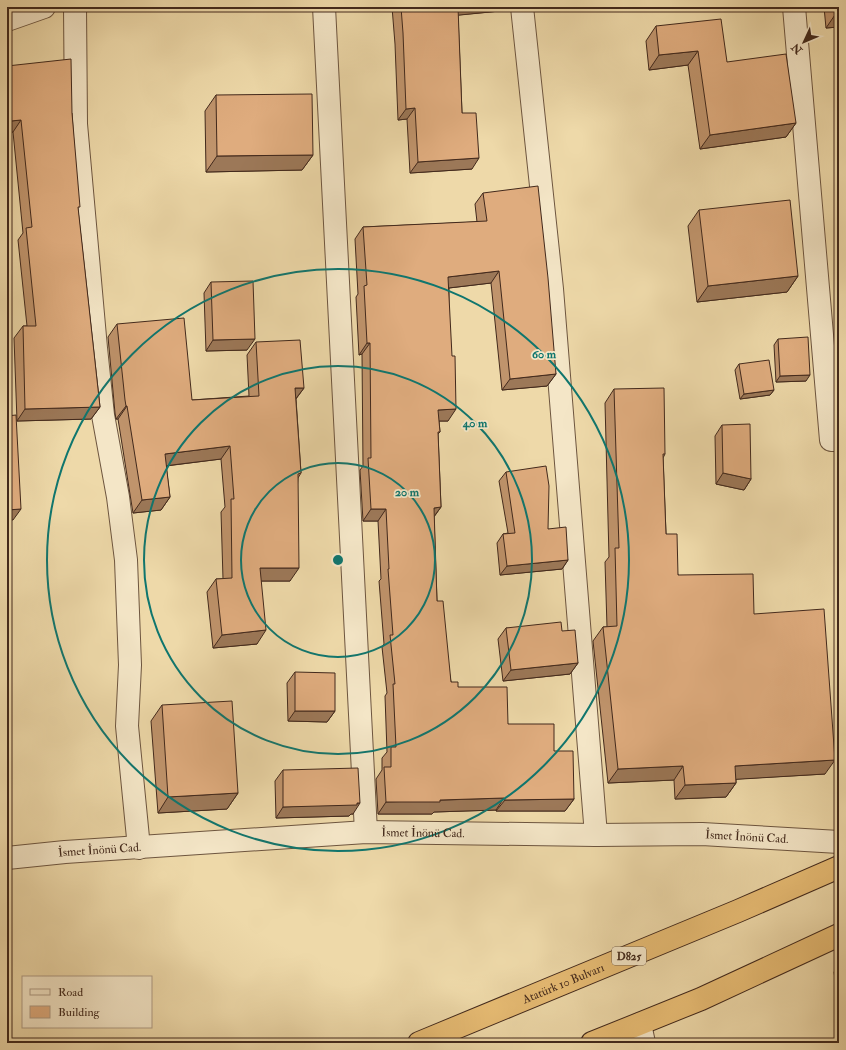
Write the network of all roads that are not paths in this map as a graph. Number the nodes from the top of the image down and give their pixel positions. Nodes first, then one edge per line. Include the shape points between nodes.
1 (44, 7) edge
2 (75, 7) edge
3 (324, 7) edge
4 (522, 7) edge
5 (794, 7) edge
6 (7, 20) edge
7 (839, 440) edge
8 (366, 832) junction
9 (596, 835) junction
10 (839, 842) edge
11 (139, 848) junction
12 (7, 858) edge
13 (839, 867) edge
14 (839, 935) edge
15 (642, 1033) edge
16 (419, 1043) edge
17 (592, 1043) edge

1 - 6 street
2 - 11 street via 76,124 96,348 103,415 118,496 126,560 130,665 127,726
3 - 8 street
4 - 9 street via 552,289
5 - 7 street via 832,440
8 - 9 street, İsmet İnönü Cad.
8 - 11 street, İsmet İnönü Cad.
9 - 10 street, İsmet İnönü Cad. via 702,834
11 - 12 street, İsmet İnönü Cad.
13 - 16 highway, Atatürk 10 Bulvarı / D825
14 - 15 highway via 701,998
15 - 17 highway

